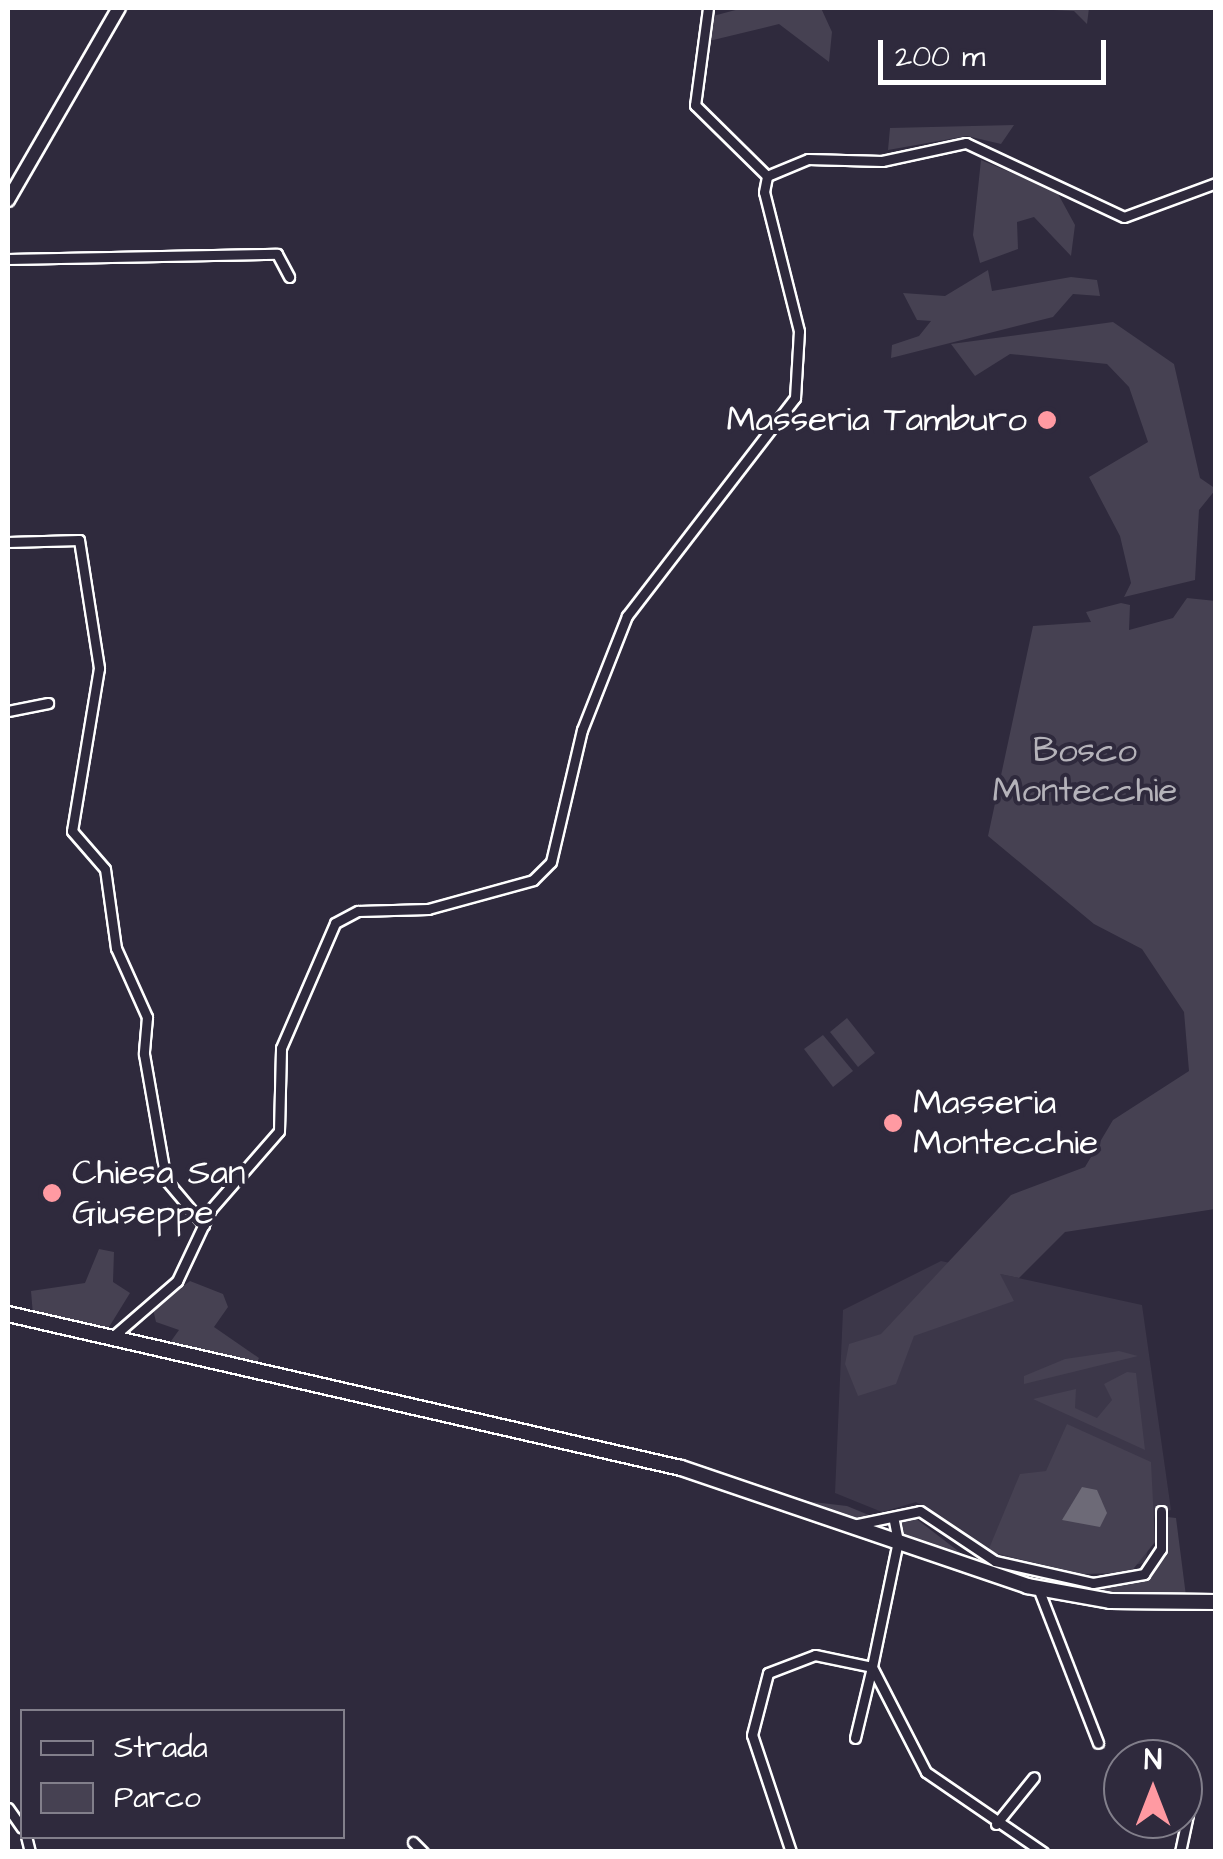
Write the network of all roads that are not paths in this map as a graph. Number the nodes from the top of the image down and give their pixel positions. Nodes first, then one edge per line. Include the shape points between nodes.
1 (119, 8) edge
2 (708, 8) edge
3 (768, 176) junction
4 (1216, 183) edge
5 (8, 200) edge
6 (8, 259) edge
7 (289, 278) dead end
8 (8, 542) edge
9 (48, 702) dead end
10 (8, 711) edge
11 (204, 1225) junction
12 (8, 1314) edge
13 (108, 1341) junction
14 (1161, 1511) dead end
15 (897, 1514) junction
16 (881, 1518) junction
17 (852, 1526) junction
18 (879, 1535) junction
19 (898, 1541) junction
20 (1038, 1588) junction
21 (1216, 1602) edge
22 (872, 1667) junction
23 (855, 1738) dead end
24 (1098, 1742) dead end
25 (1034, 1777) dead end
26 (996, 1824) junction
27 (412, 1842) dead end
28 (424, 1852) edge
29 (791, 1852) edge
30 (1043, 1852) edge

1 - 5 main road
2 - 3 street via 695,105
3 - 4 street via 808,159 882,161 966,143 1124,218
3 - 11 street via 764,192 799,332 796,398 628,616 582,730 550,862 533,880 428,908 358,911 335,923 281,1048 284,1120
6 - 7 street via 278,254
8 - 11 street via 80,540 99,668 72,830 104,869 116,948 147,1017 144,1054 166,1180
9 - 10 street
11 - 13 street via 177,1281
12 - 13 main road
13 - 17 main road via 681,1468
14 - 15 street via 1160,1549 1144,1574 1094,1582 996,1561 920,1511
15 - 16 street
15 - 18 street
15 - 19 street
16 - 17 street
16 - 18 street
17 - 18 main road
18 - 19 main road
19 - 20 main road
19 - 22 street
20 - 21 main road
20 - 24 street
22 - 23 street
22 - 26 street via 926,1772
22 - 29 street via 816,1655 778,1664 760,1688 752,1735
25 - 26 street
26 - 30 street
27 - 28 street

